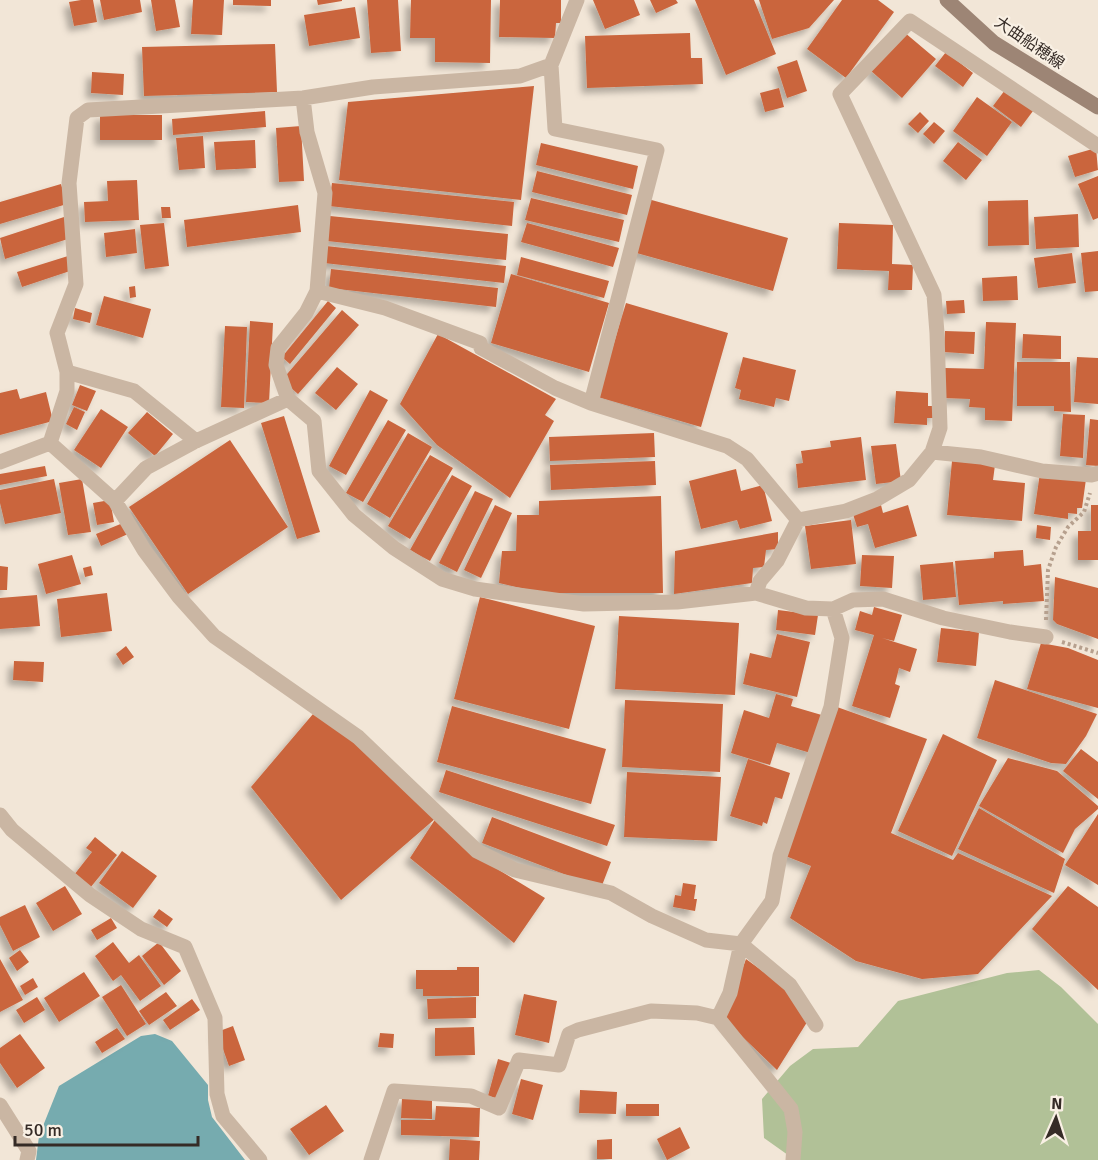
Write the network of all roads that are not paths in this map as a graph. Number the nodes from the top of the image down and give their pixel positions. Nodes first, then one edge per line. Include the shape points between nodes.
1 (576, 0) edge
2 (947, 0) edge
3 (551, 64) junction
4 (303, 98) junction
5 (1098, 107) edge
6 (1098, 146) edge
7 (317, 291) junction
8 (67, 372) junction
9 (288, 399) junction
10 (591, 403) junction
11 (196, 441) junction
12 (50, 443) junction
13 (932, 452) junction
14 (0, 462) edge
15 (1095, 474) edge
16 (115, 501) junction
17 (798, 520) junction
18 (756, 593) junction
19 (833, 609) junction
20 (1046, 637) road end
21 (0, 815) edge
22 (741, 944) junction
23 (718, 1018) junction
24 (816, 1025) dead end
25 (0, 1105) edge
26 (27, 1160) edge
27 (260, 1160) edge
28 (371, 1160) edge
29 (793, 1160) edge

1 - 3 street
2 - 5 main road, 大曲船穂線 via 994,43
3 - 4 street via 520,76 373,87
3 - 10 street via 555,129 657,150
4 - 7 street via 307,132 325,193
4 - 8 street via 88,110 77,118 69,183 76,284 57,333
6 - 13 street via 910,21 840,93 934,295 940,428
7 - 9 street via 306,313 278,348 276,365
7 - 10 street via 385,308 480,343 481,348
8 - 11 street via 134,391
8 - 12 street via 67,391
9 - 11 street
9 - 18 street via 314,421 319,471 354,514 394,548 442,579 475,589 584,604 677,602
10 - 17 street via 728,446 747,459
11 - 16 street via 146,468
12 - 14 street
12 - 16 street
13 - 15 street via 981,457 1042,471
13 - 17 street via 909,480 877,499 846,511
16 - 22 street via 144,550 214,636 358,737 477,851 515,870 611,893 706,940
17 - 18 street
18 - 19 street via 806,608
19 - 20 street via 853,600 883,598 944,618
19 - 22 street via 842,638 831,707 780,856 772,901
21 - 27 street via 12,830 90,895 141,929 185,946 215,1018 217,1094 223,1116
22 - 23 street via 730,993
22 - 24 street via 790,985
23 - 28 street via 651,1011 578,1030 569,1034 559,1065 519,1060 499,1108 471,1095 394,1091
23 - 29 street via 791,1109 795,1132
25 - 26 street via 29,1151

